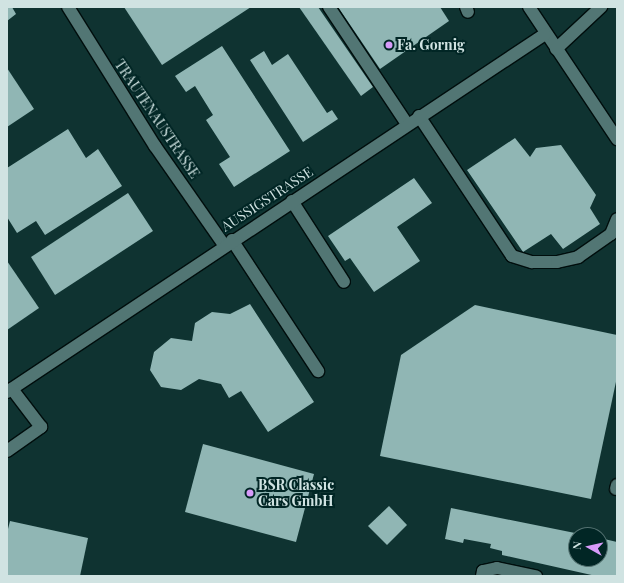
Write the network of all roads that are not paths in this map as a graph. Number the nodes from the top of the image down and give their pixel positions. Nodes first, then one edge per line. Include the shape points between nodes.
1 (68, 7) edge
2 (329, 7) edge
3 (529, 7) edge
4 (601, 7) edge
5 (545, 34) junction
6 (556, 49) junction
7 (419, 116) junction
8 (407, 124) junction
9 (617, 139) edge
10 (292, 201) junction
11 (617, 219) edge
12 (228, 243) junction
13 (344, 282) dead end
14 (318, 371) dead end
15 (10, 391) edge
16 (7, 451) edge
17 (482, 576) edge
18 (536, 576) edge

1 - 12 street, TRAUTENAUSTRASSE via 151,140
2 - 8 street
3 - 5 street
4 - 6 street
5 - 6 street
5 - 7 street, AUSSIGSTRASSE
6 - 9 street
7 - 8 street, AUSSIGSTRASSE
7 - 11 street via 512,256 532,262 557,262 578,256 611,234
8 - 10 street, AUSSIGSTRASSE
10 - 12 street, AUSSIGSTRASSE
10 - 13 street
12 - 14 street, TRAUTENAUSTRASSE
12 - 15 street, AUSSIGSTRASSE
15 - 16 street via 42,427
17 - 18 street via 484,571 497,568

